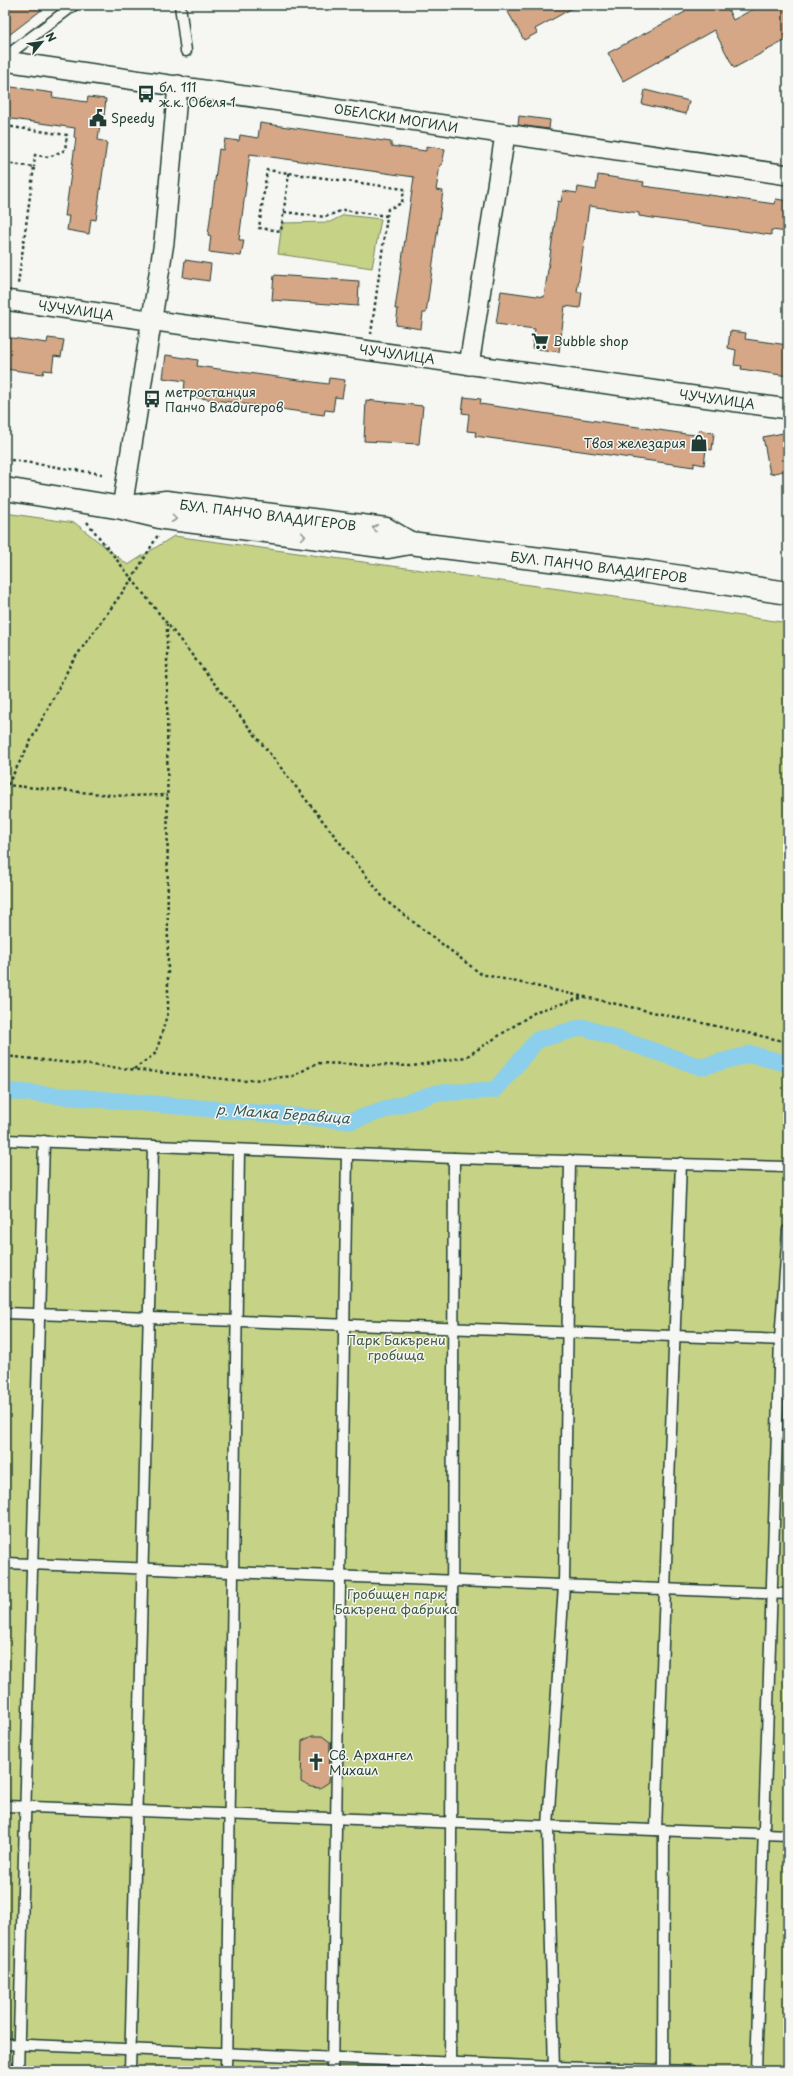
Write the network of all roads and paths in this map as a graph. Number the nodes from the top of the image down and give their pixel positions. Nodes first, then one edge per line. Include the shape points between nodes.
1 (74, 5) edge
2 (180, 5) edge
3 (186, 51) dead end
4 (5, 57) edge
5 (5, 61) edge
6 (178, 85) junction
7 (5, 126) edge
8 (505, 135) junction
9 (5, 163) edge
10 (34, 167) junction
11 (289, 173) junction
12 (788, 175) edge
13 (284, 212) junction
14 (387, 216) junction
15 (10, 301) edge
16 (151, 320) junction
17 (369, 351) junction
18 (469, 364) junction
19 (788, 409) edge
20 (5, 458) edge
21 (102, 474) dead end
22 (5, 489) edge
23 (122, 508) junction
24 (82, 516) dead end
25 (158, 534) dead end
26 (132, 579) junction
27 (788, 593) edge
28 (167, 624) junction
29 (6, 785) edge
30 (5, 790) edge
31 (168, 796) junction
32 (584, 997) junction
33 (788, 1042) edge
34 (5, 1056) edge
35 (134, 1070) junction
36 (5, 1140) edge
37 (44, 1141) junction
38 (153, 1146) junction
39 (238, 1150) junction
40 (347, 1154) junction
41 (454, 1158) junction
42 (570, 1160) junction
43 (681, 1163) junction
44 (788, 1167) edge
45 (788, 1230) edge
46 (5, 1313) edge
47 (39, 1314) junction
48 (149, 1318) junction
49 (236, 1321) junction
50 (344, 1325) junction
51 (453, 1328) junction
52 (568, 1332) junction
53 (674, 1336) junction
54 (784, 1340) edge
55 (5, 1563) edge
56 (32, 1564) junction
57 (143, 1568) junction
58 (233, 1572) junction
59 (340, 1576) junction
60 (452, 1581) junction
61 (564, 1585) junction
62 (665, 1589) junction
63 (772, 1593) junction
64 (788, 1594) edge
65 (5, 1806) edge
66 (26, 1807) junction
67 (136, 1811) junction
68 (229, 1814) junction
69 (336, 1818) junction
70 (451, 1822) junction
71 (548, 1826) junction
72 (660, 1830) junction
73 (764, 1834) junction
74 (788, 1834) edge
75 (5, 2044) edge
76 (19, 2045) junction
77 (131, 2049) junction
78 (226, 2053) junction
79 (332, 2057) junction
80 (450, 2066) edge
81 (554, 2069) edge
82 (663, 2070) edge
83 (18, 2071) edge
84 (130, 2071) edge
85 (226, 2071) edge
86 (332, 2071) edge
87 (691, 2071) edge
88 (756, 2071) edge

1 - 4 lane
2 - 3 lane
5 - 6 street, ОБЕЛСКИ МОГИЛИ
6 - 8 street, ОБЕЛСКИ МОГИЛИ
6 - 16 street via 164,242
7 - 10 path via 67,135 65,150 48,157 35,155
8 - 12 street, ОБЕЛСКИ МОГИЛИ
8 - 18 street
9 - 10 path
10 - 15 path
11 - 13 path
11 - 13 path via 267,170 259,228 281,231
11 - 14 path via 404,189 402,203 388,209
13 - 14 path via 326,217 343,210
14 - 17 path
15 - 16 street, ЧУЧУЛИЦА
16 - 17 street, ЧУЧУЛИЦА
16 - 23 street
17 - 18 street, ЧУЧУЛИЦА
18 - 19 street, ЧУЧУЛИЦА
20 - 21 path
22 - 23 street, БУЛ. ПАНЧО ВЛАДИГЕРОВ
23 - 27 street, БУЛ. ПАНЧО ВЛАДИГЕРОВ via 164,518 388,547 410,543 648,572
24 - 26 path
25 - 26 path
26 - 28 path
26 - 29 path via 72,662
28 - 31 path
28 - 32 path via 386,901 481,974
29 - 30 path
29 - 31 path via 123,796
31 - 35 path via 168,1012 156,1054
32 - 33 path
32 - 35 path via 537,1011 466,1057 420,1064 316,1062 292,1076 243,1081
34 - 35 path
36 - 37 lane
37 - 38 lane
37 - 47 lane
38 - 39 lane
38 - 48 lane
39 - 40 lane
39 - 49 lane
40 - 41 lane
40 - 50 lane
41 - 42 lane
41 - 51 lane
42 - 43 lane
42 - 52 lane
43 - 44 lane
43 - 53 lane
45 - 54 lane
46 - 47 lane
47 - 48 lane
47 - 56 lane
48 - 49 lane
48 - 57 lane
49 - 50 lane
49 - 58 lane
50 - 51 lane
50 - 59 lane
51 - 52 lane
51 - 60 lane
52 - 53 lane
52 - 61 lane
53 - 54 lane
53 - 62 lane
54 - 63 lane
55 - 56 lane
56 - 57 lane
56 - 66 lane
57 - 58 lane
57 - 67 lane
58 - 59 lane
58 - 68 lane
59 - 60 lane
59 - 69 lane
60 - 61 lane
60 - 70 lane
61 - 62 lane
61 - 71 lane
62 - 63 lane
62 - 72 lane
63 - 64 lane
63 - 73 lane
65 - 66 lane
66 - 67 lane
66 - 76 lane
67 - 68 lane
67 - 77 lane
68 - 69 lane
68 - 78 lane
69 - 70 lane
69 - 79 lane
70 - 71 lane
70 - 80 lane
71 - 72 lane
71 - 81 lane
72 - 73 lane
72 - 82 lane
73 - 74 lane
73 - 88 lane
75 - 76 lane
76 - 77 lane
76 - 83 lane
77 - 78 lane
77 - 84 lane
78 - 79 lane
78 - 85 lane
79 - 80 lane
79 - 86 lane
80 - 81 lane
81 - 82 lane
82 - 87 lane

